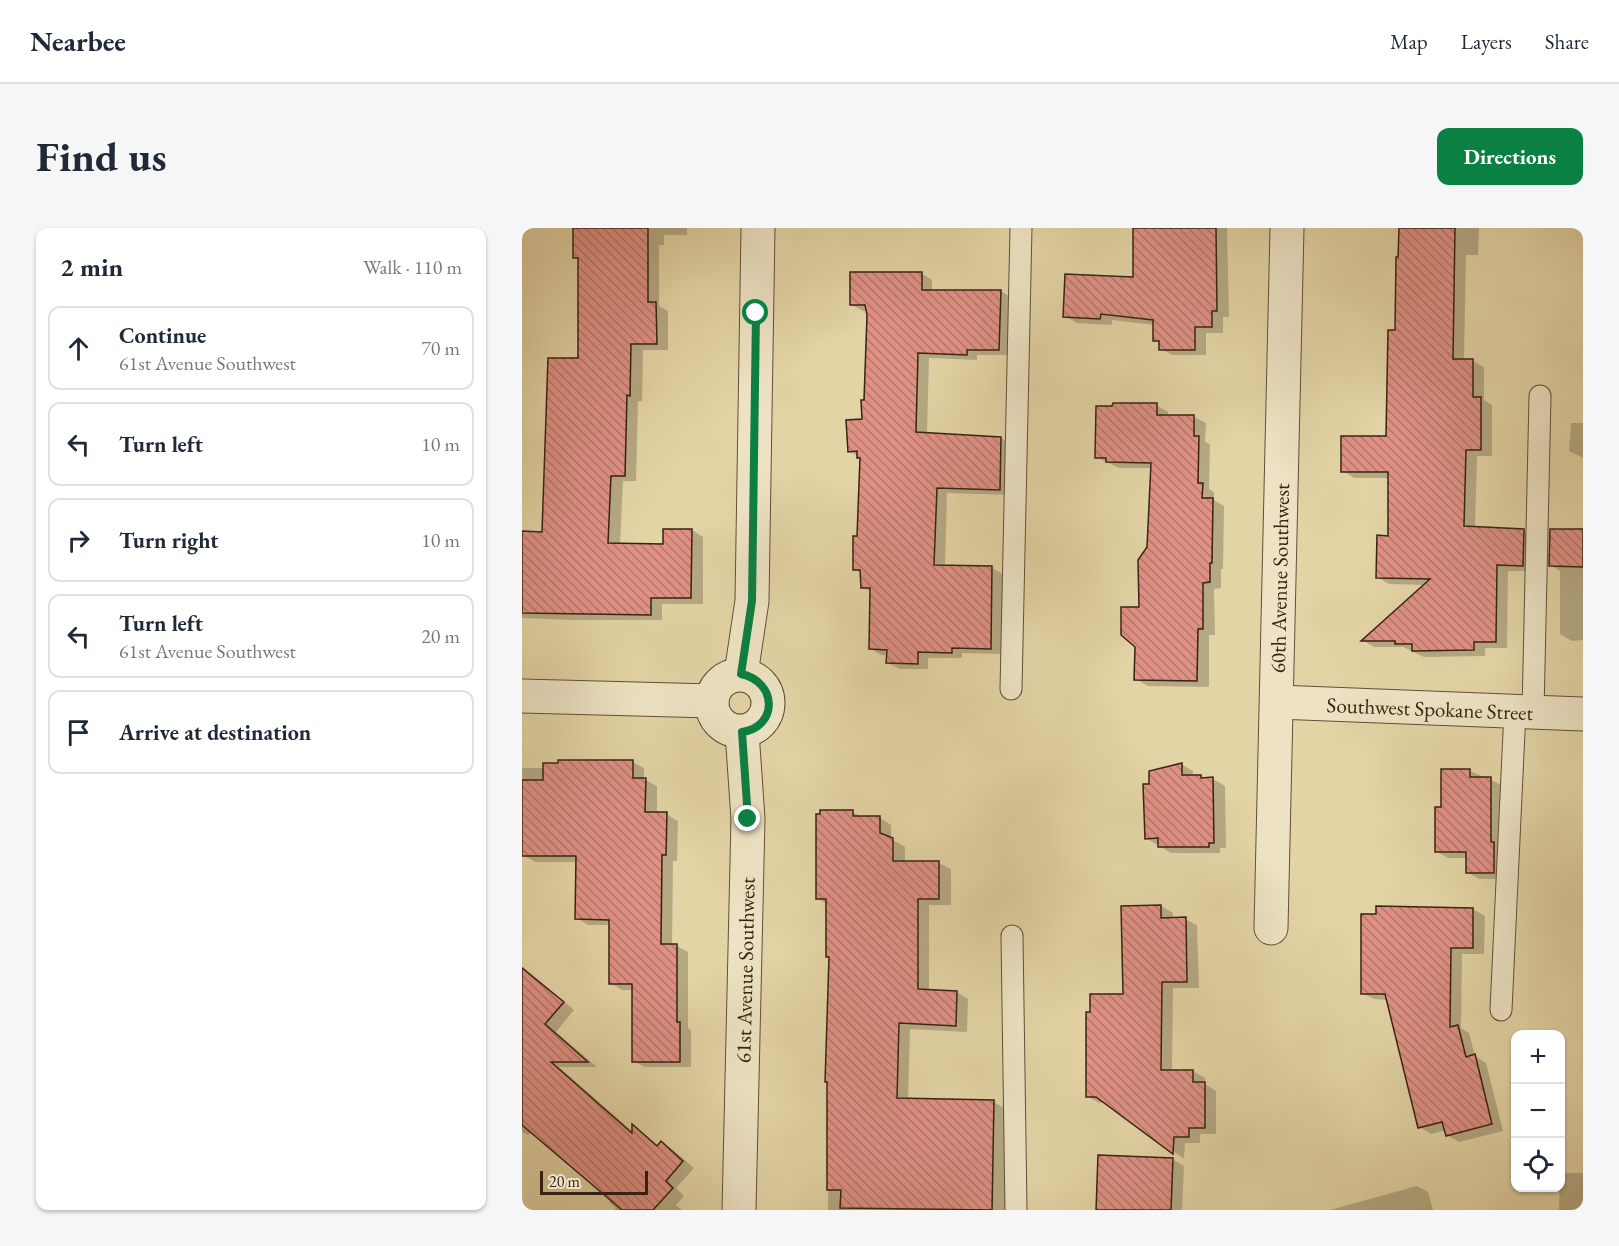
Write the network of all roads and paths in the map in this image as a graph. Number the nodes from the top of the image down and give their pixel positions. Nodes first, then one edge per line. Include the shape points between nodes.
1 (758, 228) edge
2 (1021, 228) edge
3 (1287, 228) edge
4 (1540, 396) dead end
5 (741, 674) junction
6 (1011, 688) dead end
7 (522, 696) edge
8 (712, 701) junction
9 (1277, 702) junction
10 (1524, 712) junction
11 (1583, 714) edge
12 (742, 732) junction
13 (1271, 928) dead end
14 (1012, 936) dead end
15 (1501, 1010) dead end
16 (739, 1210) edge
17 (1016, 1210) edge

1 - 5 street via 752,601
2 - 6 lane
3 - 9 street, 60th Avenue Southwest
4 - 10 lane
5 - 8 street via 716,686
5 - 12 street via 758,680 768,695 767,713 762,721
7 - 8 street
8 - 12 street via 719,723
9 - 10 street, Southwest Spokane Street
9 - 13 street, 60th Avenue Southwest
10 - 11 street, Southwest Spokane Street
10 - 15 lane
12 - 16 street, 61st Avenue Southwest via 748,819
14 - 17 lane

